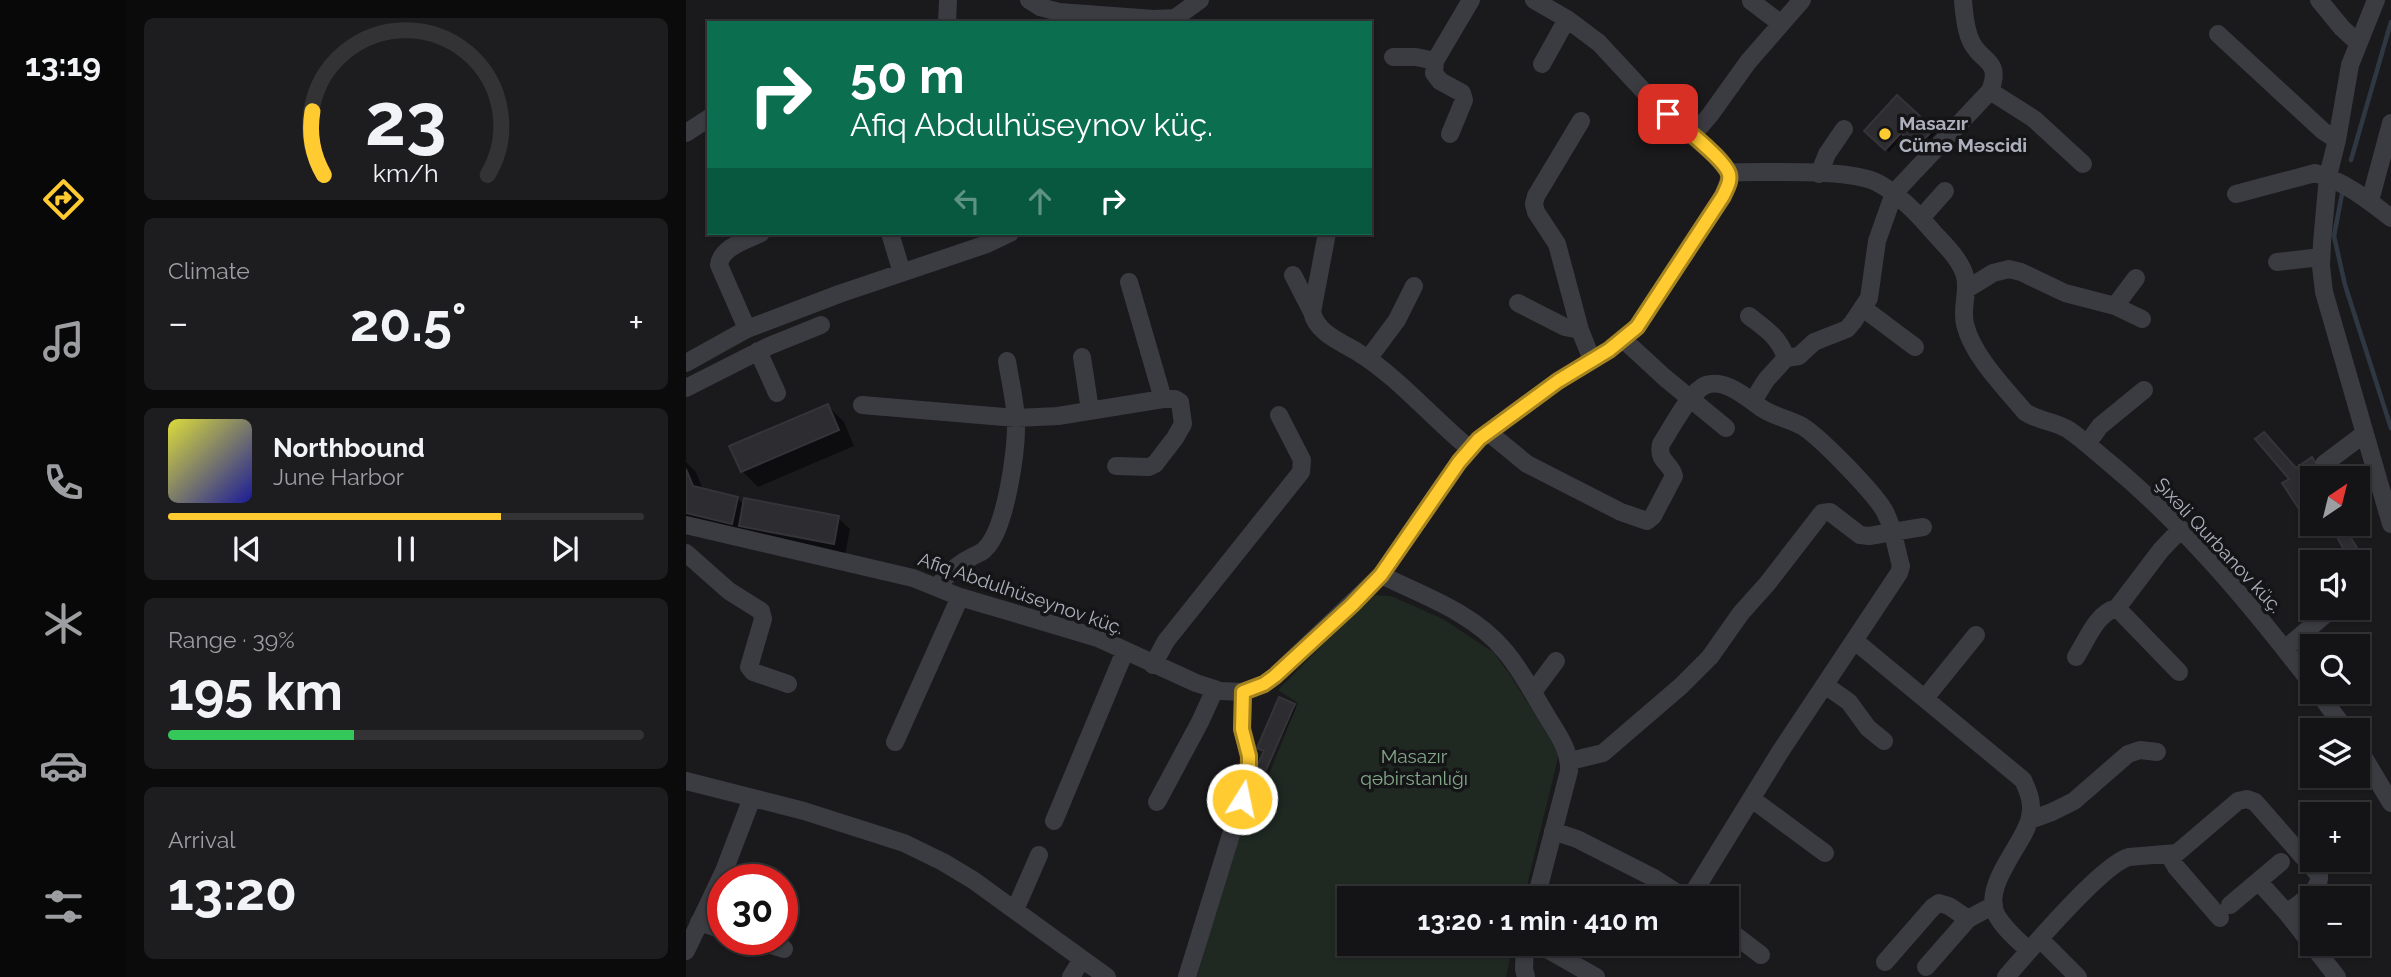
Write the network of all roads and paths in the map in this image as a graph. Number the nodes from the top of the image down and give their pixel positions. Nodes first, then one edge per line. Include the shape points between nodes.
1 (948, 0) edge
2 (1029, 0) edge
3 (1200, 0) edge
4 (1471, 0) edge
5 (1534, 0) edge
6 (1802, 0) edge
7 (1963, 0) edge
8 (2319, 0) edge
9 (2376, 0) edge
10 (1751, 1) edge
11 (1059, 13) edge
12 (1567, 19) junction
13 (1180, 20) edge
14 (947, 21) edge
15 (1780, 23) junction
16 (2218, 34) dead end
17 (2357, 42) junction
18 (1393, 57) dead end
19 (1435, 61) junction
20 (1542, 64) dead end
21 (1990, 91) junction
22 (707, 119) edge
23 (1581, 121) dead end
24 (2391, 124) edge
25 (1844, 129) dead end
26 (686, 133) edge
27 (1450, 134) dead end
28 (1692, 136) junction
29 (2337, 140) junction
30 (2083, 164) dead end
31 (1729, 172) junction
32 (1819, 174) junction
33 (2328, 176) junction
34 (1945, 191) dead end
35 (1894, 193) junction
36 (2236, 194) dead end
37 (2370, 201) junction
38 (1921, 218) junction
39 (2391, 218) edge
40 (757, 235) edge
41 (891, 235) edge
42 (1006, 235) edge
43 (1327, 235) edge
44 (2321, 257) junction
45 (2277, 262) dead end
46 (902, 273) junction
47 (1293, 275) dead end
48 (2136, 278) dead end
49 (1129, 282) dead end
50 (1414, 286) dead end
51 (1967, 289) junction
52 (1518, 303) dead end
53 (2115, 306) junction
54 (1863, 308) junction
55 (1312, 312) junction
56 (1749, 316) dead end
57 (2142, 318) dead end
58 (821, 325) dead end
59 (747, 329) junction
60 (1580, 330) junction
61 (1624, 340) junction
62 (1915, 347) dead end
63 (758, 351) junction
64 (1082, 357) dead end
65 (1786, 358) junction
66 (1368, 359) junction
67 (1592, 360) junction
68 (1007, 361) dead end
69 (686, 363) edge
70 (686, 388) edge
71 (2144, 390) dead end
72 (777, 393) dead end
73 (1163, 399) junction
74 (1691, 399) junction
75 (1753, 401) junction
76 (862, 405) dead end
77 (1090, 410) junction
78 (1279, 415) dead end
79 (1016, 418) junction
80 (1726, 428) dead end
81 (1488, 432) junction
82 (2364, 434) junction
83 (2087, 444) junction
84 (1470, 449) junction
85 (2324, 464) dead end
86 (1116, 466) dead end
87 (2391, 524) edge
88 (686, 525) edge
89 (1923, 527) dead end
90 (2181, 529) junction
91 (1892, 532) junction
92 (686, 553) edge
93 (1381, 575) junction
94 (937, 587) junction
95 (960, 597) junction
96 (2117, 608) junction
97 (2319, 620) edge
98 (1976, 635) dead end
99 (1855, 641) junction
100 (2284, 649) junction
101 (1125, 651) junction
102 (2076, 657) dead end
103 (1556, 661) dead end
104 (1153, 664) junction
105 (2300, 669) edge
106 (2179, 672) dead end
107 (788, 684) dead end
108 (1825, 685) junction
109 (1215, 689) junction
110 (1243, 692) junction
111 (1532, 692) junction
112 (1924, 698) junction
113 (1884, 741) dead end
114 (895, 742) dead end
115 (2157, 752) dead end
116 (1570, 761) junction
117 (2370, 768) edge
118 (686, 781) edge
119 (752, 797) junction
120 (1752, 799) junction
121 (1157, 802) dead end
122 (2391, 803) edge
123 (2030, 820) junction
124 (1054, 821) dead end
125 (1553, 831) junction
126 (1825, 853) dead end
127 (1040, 855) dead end
128 (2169, 855) junction
129 (2281, 862) dead end
130 (2259, 882) junction
131 (1539, 886) edge
132 (1668, 886) edge
133 (1696, 886) edge
134 (1994, 905) junction
135 (1015, 910) junction
136 (2287, 913) junction
137 (1968, 919) junction
138 (699, 922) junction
139 (707, 925) edge
140 (1739, 938) edge
141 (2034, 945) junction
142 (686, 951) edge
143 (1761, 955) dead end
144 (1524, 956) edge
145 (1559, 956) edge
146 (1082, 958) junction
147 (1885, 962) dead end
148 (1926, 967) dead end
149 (1071, 977) edge
150 (1107, 977) edge
151 (1188, 977) edge
152 (1526, 977) edge
153 (1596, 977) edge
154 (2006, 977) edge
155 (2078, 977) edge
156 (2337, 977) edge

1 - 14 street
2 - 11 street
3 - 13 street
4 - 19 street
5 - 12 street
6 - 15 street
7 - 21 street via 1970,40 1994,69
8 - 17 street
9 - 17 street
10 - 15 street
11 - 13 street
12 - 20 street
12 - 28 street via 1599,43
15 - 28 street
16 - 29 street
17 - 29 street
18 - 19 street
19 - 27 street via 1434,73 1462,93 1464,100
21 - 30 street via 2042,125
21 - 35 street
22 - 26 street
23 - 60 street via 1534,204 1557,244
24 - 37 street
25 - 32 street
28 - 31 street
29 - 33 street
31 - 32 street, Şıxəli Qurbanov küç.
31 - 61 street via 1723,196 1649,310
32 - 35 street, Şıxəli Qurbanov küç. via 1863,177
33 - 36 street via 2315,173
33 - 37 street
33 - 44 street
34 - 38 street
35 - 38 street, Şıxəli Qurbanov küç.
35 - 54 street via 1877,241 1872,287
37 - 39 street
38 - 51 street, Şıxəli Qurbanov küç. via 1960,265
40 - 59 street via 724,253 719,265
41 - 46 street
42 - 46 street
43 - 55 street
44 - 45 street
44 - 82 street via 2324,292
46 - 59 street
47 - 55 street
48 - 53 street
49 - 73 street
50 - 66 street via 1397,320
51 - 53 street via 2009,269 2065,293
51 - 83 street, Şıxəli Qurbanov küç. via 1965,323 1987,365 2025,412 2068,429
52 - 60 street
53 - 57 street
54 - 62 street
54 - 65 street via 1847,329 1814,342 1799,356
55 - 66 street via 1323,330
56 - 65 street via 1775,337
58 - 63 street
59 - 69 street
60 - 67 street
61 - 67 street
61 - 74 street
63 - 70 street
63 - 72 street
64 - 77 street
65 - 75 street
66 - 84 street
67 - 81 street
68 - 79 street
71 - 83 street via 2100,426
73 - 77 street
73 - 86 street via 1180,402 1183,424 1175,438 1149,467
74 - 75 street via 1704,386 1715,383
74 - 80 street
74 - 81 street via 1661,443 1662,459 1674,476 1647,521 1527,464
75 - 91 street via 1819,438 1879,502
76 - 79 street
77 - 79 street
78 - 104 street via 1302,460 1301,472 1166,641
79 - 94 street via 1013,462 994,537 984,551 948,573
81 - 84 street
82 - 85 street
82 - 87 street
83 - 90 street, Şıxəli Qurbanov küç.
84 - 93 street
88 - 94 street, Afiq Abdulhüseynov küç. via 892,572
89 - 91 street
90 - 96 street
90 - 100 street, Şıxəli Qurbanov küç.
91 - 99 street via 1899,573
91 - 116 street via 1860,534 1830,512 1822,513 1710,657 1681,687 1603,753
92 - 107 street via 729,591 761,611 763,619 750,667
93 - 110 street via 1275,676
93 - 111 street via 1443,605 1490,635
94 - 95 street, Afiq Abdulhüseynov küç.
95 - 101 street, Afiq Abdulhüseynov küç. via 1068,627
95 - 114 street
96 - 102 street via 2101,617
96 - 106 street
97 - 100 street
98 - 112 street
99 - 108 street
99 - 112 street
100 - 105 street, Şıxəli Qurbanov küç.
101 - 104 street, Afiq Abdulhüseynov küç.
101 - 124 street
103 - 111 street
104 - 109 street, Afiq Abdulhüseynov küç.
108 - 113 street via 1849,702
108 - 120 street
109 - 110 street, Afiq Abdulhüseynov küç.
109 - 121 street
110 - 151 street via 1247,783
111 - 116 street
112 - 123 street via 2023,780 2031,798
115 - 123 street via 2128,754 2074,801
116 - 125 street
117 - 122 street
118 - 119 street
119 - 135 street via 904,844 943,862
119 - 138 street
120 - 126 street
120 - 133 street
123 - 134 street via 2001,871
125 - 131 street
125 - 132 street
127 - 135 street
128 - 130 street via 2225,912
128 - 136 street via 2190,844 2238,801 2255,802 2319,875 2316,889
128 - 141 street via 2122,859
129 - 130 street
130 - 136 street
134 - 137 street
134 - 141 street via 2001,921
135 - 146 street
136 - 156 street
137 - 147 street via 1939,903
137 - 148 street
138 - 139 street
138 - 142 street
140 - 143 street
141 - 154 street
141 - 155 street
144 - 152 street
145 - 153 street
146 - 149 street
146 - 150 street

